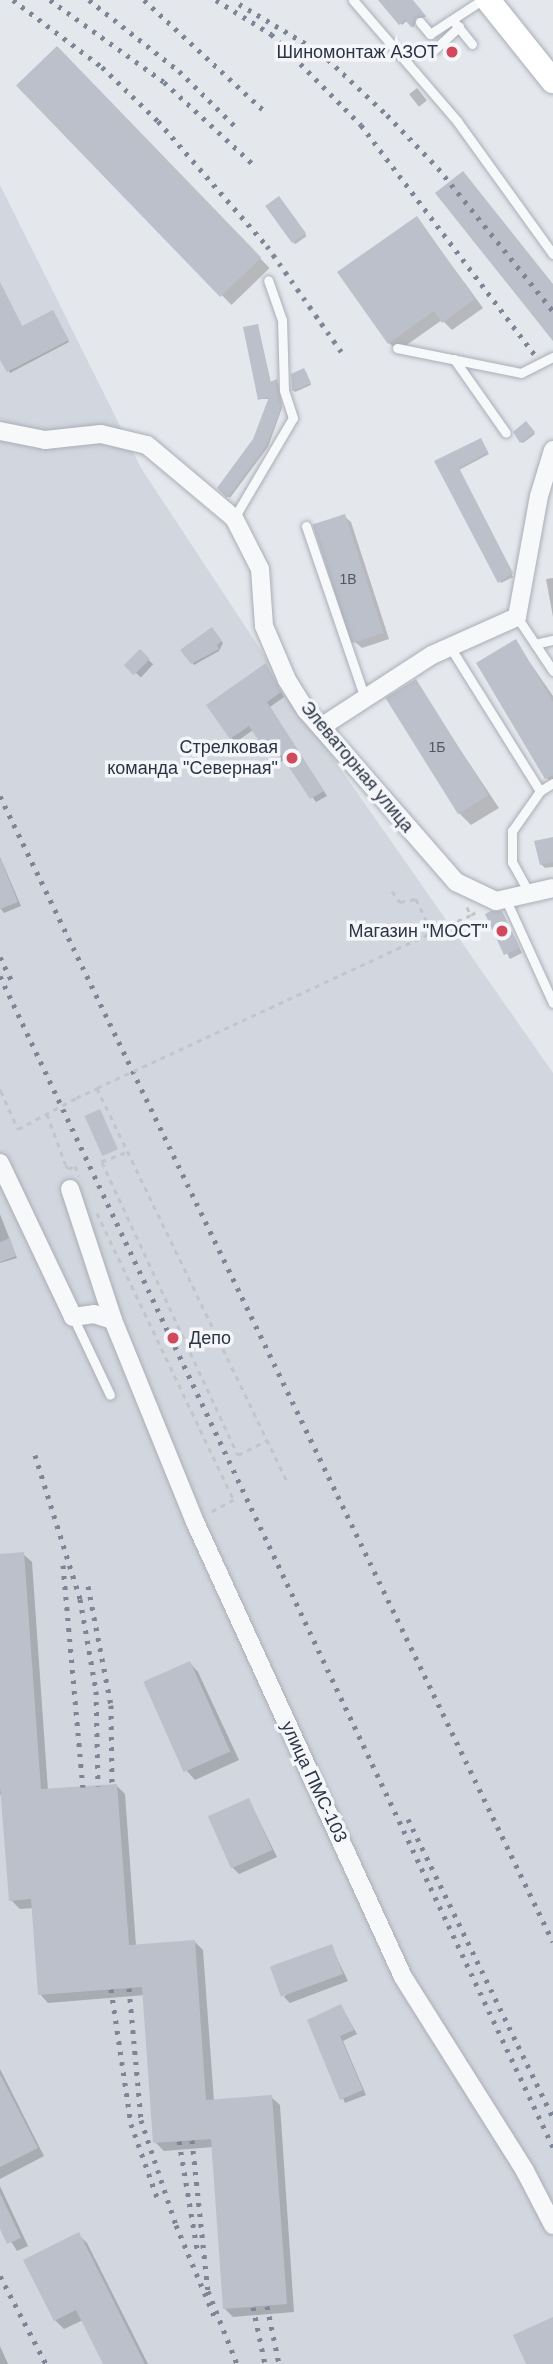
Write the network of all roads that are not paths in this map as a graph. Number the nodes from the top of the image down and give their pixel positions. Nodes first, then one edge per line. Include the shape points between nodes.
1 (352, 0) edge
2 (482, 0) edge
3 (488, 0) edge
4 (420, 22) dead end
5 (455, 23) junction
6 (472, 44) dead end
7 (435, 49) dead end
8 (553, 81) edge
9 (553, 254) edge
10 (268, 280) dead end
11 (397, 348) dead end
12 (553, 356) edge
13 (454, 359) junction
14 (0, 431) edge
15 (506, 433) dead end
16 (553, 450) edge
17 (234, 518) junction
18 (306, 526) dead end
19 (517, 617) junction
20 (553, 640) edge
21 (535, 644) junction
22 (450, 647) junction
23 (553, 671) edge
24 (365, 698) junction
25 (321, 727) junction
26 (553, 783) edge
27 (540, 791) junction
28 (553, 888) edge
29 (529, 894) junction
30 (506, 900) junction
31 (553, 1003) edge
32 (0, 1163) edge
33 (75, 1183) road end
34 (73, 1317) junction
35 (113, 1320) junction
36 (110, 1395) dead end
37 (553, 2225) edge

1 - 9 lane via 457,121
2 - 5 lane
3 - 8 main road
4 - 5 lane via 430,34
5 - 6 lane
5 - 7 lane
10 - 17 lane via 282,320 284,390 293,418
11 - 13 lane
12 - 13 lane via 521,373
13 - 15 lane
14 - 17 street, Элеваторная улица via 45,440 101,434 147,445
16 - 19 street via 539,496
17 - 25 street, Элеваторная улица via 260,569 264,626 287,680
18 - 24 lane
19 - 21 lane
19 - 22 street
20 - 21 lane
21 - 23 lane
22 - 24 street
22 - 27 lane
24 - 25 street
25 - 30 street, Элеваторная улица via 456,882 496,901
26 - 27 lane
27 - 29 lane via 512,831 512,862
28 - 29 street
29 - 30 street
30 - 31 lane
32 - 34 street
33 - 35 street, улица ПМС-103
34 - 35 street via 94,1314
34 - 36 lane
35 - 37 street, улица ПМС-103 via 195,1522 403,1977 525,2171

